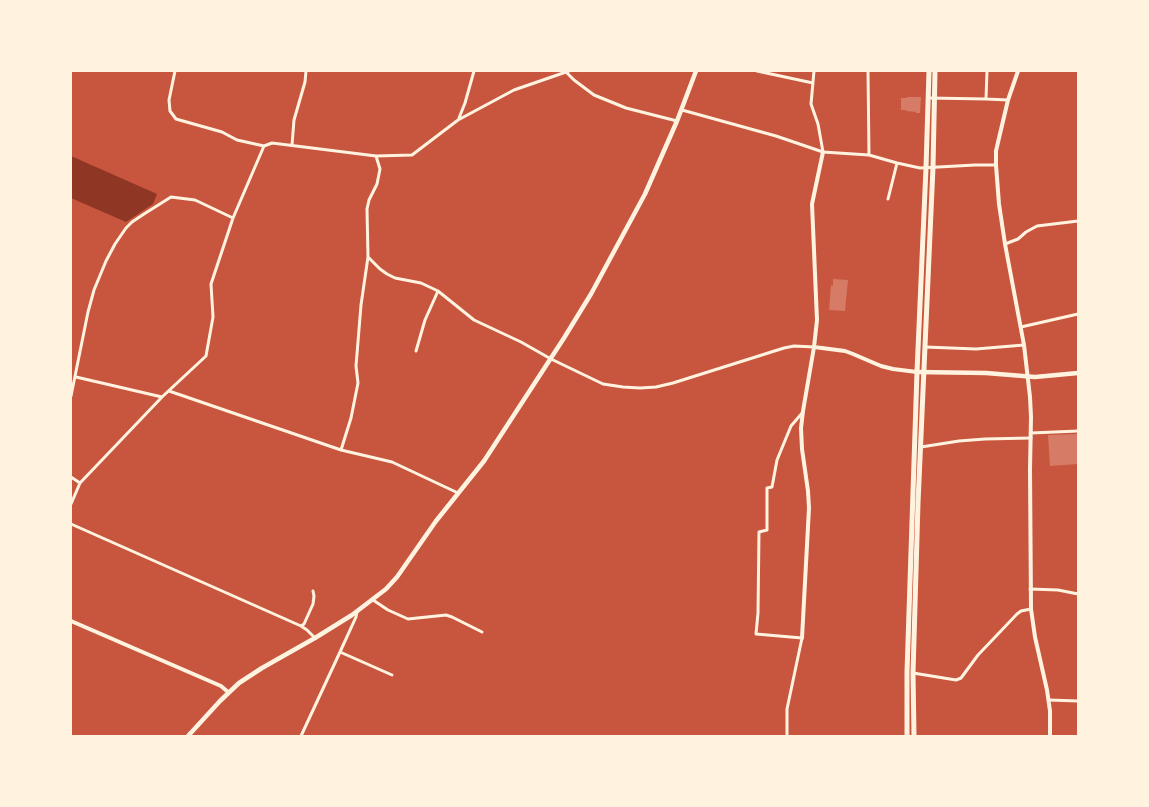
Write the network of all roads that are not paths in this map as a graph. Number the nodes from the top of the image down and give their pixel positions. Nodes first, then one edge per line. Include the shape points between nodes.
1 (175, 71) edge
2 (306, 71) edge
3 (474, 71) edge
4 (696, 71) edge
5 (757, 71) edge
6 (814, 71) edge
7 (868, 71) edge
8 (929, 71) edge
9 (935, 71) edge
10 (987, 71) edge
11 (1018, 71) edge
12 (567, 72) edge
13 (813, 83) junction
14 (928, 98) junction
15 (935, 99) junction
16 (986, 99) junction
17 (1008, 100) junction
18 (682, 110) junction
19 (458, 120) junction
20 (677, 121) junction
21 (292, 145) junction
22 (264, 146) junction
23 (823, 152) junction
24 (869, 155) junction
25 (376, 156) junction
26 (898, 163) junction
27 (996, 165) junction
28 (933, 167) junction
29 (926, 168) junction
30 (888, 199) dead end
31 (233, 218) junction
32 (1078, 222) edge
33 (1005, 244) junction
34 (368, 258) junction
35 (438, 291) junction
36 (1078, 314) edge
37 (1021, 327) junction
38 (1024, 344) junction
39 (814, 347) junction
40 (925, 347) junction
41 (416, 351) dead end
42 (551, 359) junction
43 (917, 372) junction
44 (924, 372) junction
45 (1078, 374) edge
46 (76, 377) junction
47 (1028, 377) junction
48 (169, 391) junction
49 (71, 396) edge
50 (162, 397) junction
51 (803, 411) junction
52 (1078, 431) edge
53 (1031, 433) junction
54 (1031, 438) junction
55 (921, 447) junction
56 (341, 450) junction
57 (71, 477) edge
58 (80, 483) junction
59 (459, 493) junction
60 (71, 504) edge
61 (71, 524) edge
62 (1030, 589) junction
63 (313, 591) dead end
64 (1078, 594) edge
65 (374, 600) junction
66 (1031, 608) junction
67 (357, 612) junction
68 (71, 620) edge
69 (301, 626) junction
70 (482, 632) dead end
71 (315, 638) junction
72 (802, 638) junction
73 (340, 652) junction
74 (910, 673) junction
75 (392, 675) dead end
76 (228, 692) junction
77 (1049, 700) junction
78 (1078, 700) edge
79 (188, 736) edge
80 (301, 736) edge
81 (787, 736) edge
82 (907, 736) edge
83 (914, 736) edge
84 (1050, 736) edge

1 - 22 street via 169,100 170,111 176,119
2 - 21 street via 294,120
3 - 19 street
4 - 18 main road
5 - 13 street
6 - 13 street
7 - 24 street
8 - 14 highway
9 - 15 highway
10 - 16 street
11 - 17 street
12 - 19 street via 514,90
12 - 20 street via 594,95 626,108
13 - 23 street via 811,104
14 - 15 street
14 - 29 highway
15 - 16 street
15 - 28 highway
16 - 17 street
17 - 27 street via 998,138
18 - 20 main road
18 - 23 street
19 - 25 street via 412,155
20 - 42 main road via 645,194 591,294
21 - 22 street via 272,143
21 - 25 street
22 - 31 street
23 - 24 street
23 - 39 street via 812,204 817,320
24 - 26 street
25 - 34 street via 380,169 367,209
26 - 29 street
26 - 30 street
27 - 28 street
27 - 33 street
28 - 29 street
28 - 40 highway
29 - 43 highway
31 - 46 street via 195,200 171,197 126,228 106,261 94,290
31 - 48 street via 212,284 213,317 206,356
32 - 33 street via 1037,226
33 - 37 street
34 - 35 street via 395,278 421,283
34 - 56 street via 356,366 358,383
35 - 41 street
35 - 42 street via 474,320
36 - 37 street
37 - 38 street
38 - 40 street via 976,349
38 - 47 street
39 - 42 street via 784,348 673,383 640,388 603,384
39 - 43 street via 845,351 893,370
39 - 51 street
40 - 44 highway
42 - 59 main road
43 - 44 main road
43 - 74 highway
44 - 47 main road
44 - 55 highway
45 - 47 main road
46 - 49 street
46 - 50 street
47 - 53 street
48 - 50 street
48 - 56 street
50 - 58 street
51 - 72 street via 801,439 809,508
51 - 72 street via 791,426 777,460 772,487 768,488 767,530 758,532 756,634
52 - 53 street
53 - 54 street
54 - 55 street via 959,441
54 - 62 street
55 - 74 highway
56 - 59 street via 392,462
57 - 58 street
58 - 60 street
59 - 65 main road via 397,577
61 - 69 street
62 - 64 street
62 - 66 street
63 - 69 street via 313,604
65 - 67 main road
65 - 70 street via 408,619 446,615
66 - 74 street via 1017,614 961,678
66 - 77 street
67 - 71 main road
67 - 73 street
68 - 76 street via 221,686
69 - 71 street
71 - 76 main road via 256,671
72 - 81 street via 787,709
73 - 75 street
73 - 80 street
74 - 82 highway
74 - 83 highway
76 - 79 main road
77 - 78 street
77 - 84 street

